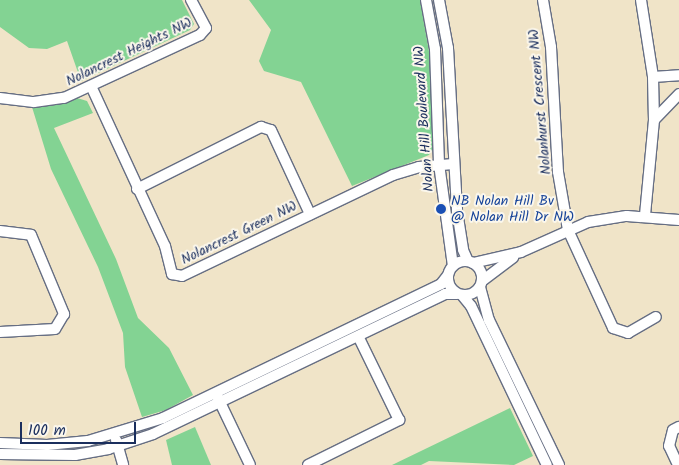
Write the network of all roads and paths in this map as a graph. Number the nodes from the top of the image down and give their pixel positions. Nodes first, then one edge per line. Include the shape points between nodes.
1 (191, 0) edge
2 (426, 0) edge
3 (439, 0) edge
4 (543, 0) edge
5 (641, 0) edge
6 (679, 75) edge
7 (653, 77) junction
8 (91, 86) junction
9 (679, 94) edge
10 (0, 98) edge
11 (654, 120) junction
12 (439, 164) junction
13 (453, 164) junction
14 (137, 189) junction
15 (310, 214) junction
16 (645, 216) junction
17 (679, 220) edge
18 (568, 230) junction
19 (0, 231) edge
20 (521, 252) junction
21 (471, 262) junction
22 (451, 271) junction
23 (481, 284) junction
24 (459, 294) junction
25 (400, 310) junction
26 (656, 317) dead end
27 (0, 332) edge
28 (358, 336) junction
29 (217, 398) junction
30 (679, 426) edge
31 (114, 435) junction
32 (0, 444) edge
33 (118, 446) junction
34 (0, 454) edge
35 (123, 465) edge
36 (250, 465) edge
37 (308, 465) edge
38 (547, 465) edge
39 (559, 465) edge
40 (678, 465) edge

1 - 8 street, Nolancrest Heights NW via 206,28 200,35
2 - 12 street, Nolan Hill Boulevard NW via 435,49
3 - 13 street, Nolan Hill Boulevard NW via 448,48
4 - 18 street, Nolanhurst Crescent NW via 551,47 558,172
5 - 7 street
6 - 7 street
7 - 11 street
8 - 10 street, Nolancrest Heights NW via 51,101
8 - 14 street, Nolancrest Green NW
9 - 11 street
11 - 16 street
12 - 13 street, Nolancrest Green NW
12 - 15 street, Nolancrest Green NW via 393,175
12 - 22 street, Nolan Hill Boulevard NW
13 - 21 street, Nolan Hill Boulevard NW via 460,239
14 - 15 street via 261,127 271,130
14 - 15 street, Nolancrest Green NW via 165,246 172,274 182,276
16 - 17 street
16 - 18 street via 588,222
18 - 20 street
18 - 26 street, Nolanhurst Crescent NW via 613,328 628,333
19 - 27 street via 31,234 64,314 55,330
20 - 21 street
20 - 23 street
21 - 22 street
21 - 23 street via 481,271
22 - 24 street via 450,286
22 - 25 street via 441,284
23 - 24 street via 472,294
23 - 39 street via 488,320
24 - 25 street via 445,294
24 - 38 street via 471,306
25 - 28 street
25 - 29 street
28 - 29 street
28 - 37 street via 399,420
29 - 31 street
29 - 33 street via 153,434
29 - 36 street
30 - 40 street via 673,430 669,446
31 - 32 street via 55,444
31 - 33 street
33 - 34 street via 56,457
33 - 35 street

